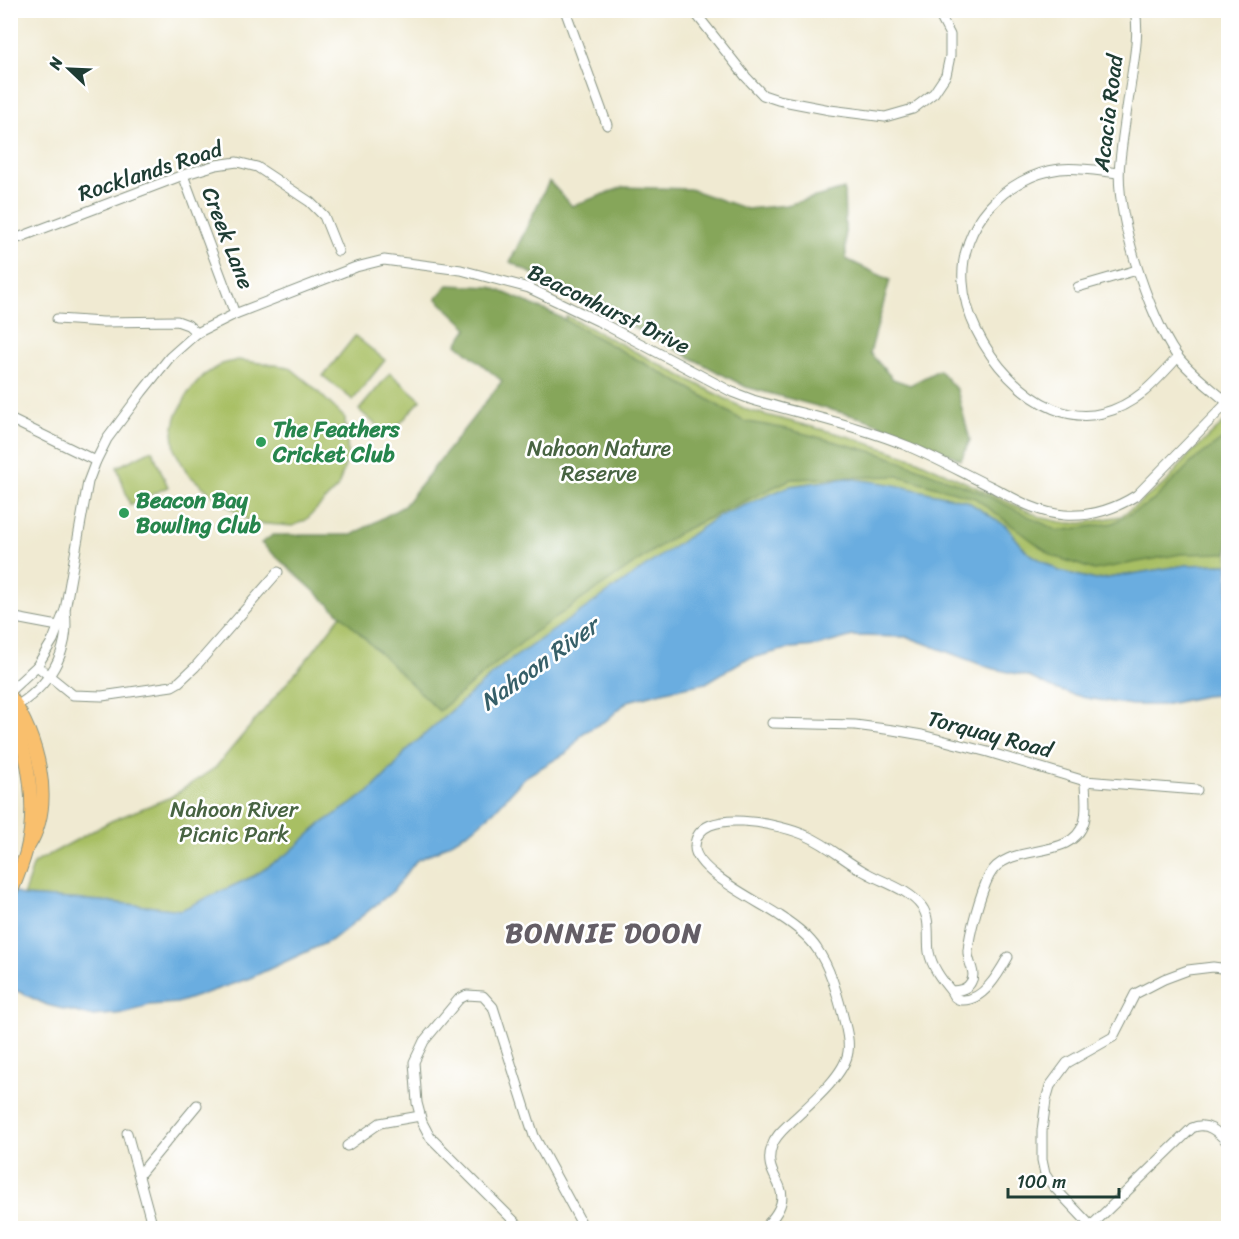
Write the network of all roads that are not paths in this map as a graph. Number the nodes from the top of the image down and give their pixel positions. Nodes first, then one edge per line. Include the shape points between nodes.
1 (565, 10) edge
2 (693, 10) edge
3 (937, 10) edge
4 (1135, 10) edge
5 (607, 125) dead end
6 (1118, 173) junction
7 (183, 175) junction
8 (10, 241) edge
9 (338, 251) dead end
10 (1137, 270) junction
11 (1078, 287) dead end
12 (235, 314) junction
13 (57, 319) dead end
14 (196, 333) junction
15 (1178, 357) junction
16 (1228, 402) edge
17 (10, 418) edge
18 (96, 460) junction
19 (278, 572) dead end
20 (65, 610) junction
21 (10, 616) edge
22 (58, 626) junction
23 (37, 666) junction
24 (50, 677) junction
25 (12, 703) edge
26 (772, 723) dead end
27 (1085, 781) junction
28 (1197, 790) dead end
29 (10, 896) edge
30 (1008, 957) dead end
31 (1228, 969) edge
32 (951, 991) junction
33 (197, 1105) dead end
34 (420, 1116) junction
35 (127, 1133) dead end
36 (1228, 1143) edge
37 (347, 1146) dead end
38 (139, 1175) junction
39 (1092, 1227) edge
40 (153, 1228) edge
41 (521, 1228) edge
42 (584, 1228) edge
43 (764, 1228) edge

1 - 5 street
2 - 3 street via 763,95 885,117 913,109 934,93 946,75 950,35
4 - 6 street, Acacia Road via 1135,48
6 - 10 street, Acacia Road
6 - 15 street via 1062,168 1029,177 1005,192 979,221 969,243 962,281 966,302 985,345 1015,384 1030,397 1062,412 1101,414 1121,407 1153,384
7 - 8 street, Rocklands Road
7 - 9 street, Rocklands Road via 228,162 257,167 318,209
7 - 12 street, Creek Lane
10 - 11 street
10 - 15 street, Acacia Road
12 - 14 street, Beaconhurst Drive
12 - 16 street, Beaconhurst Drive via 384,260 498,278 529,288 598,321 732,392 898,442 1024,504 1063,515 1102,512 1137,495
13 - 14 street via 177,321
14 - 18 street, Beaconhurst Drive via 142,392
15 - 16 street, Acacia Road
17 - 18 street
18 - 20 street, Beaconhurst Drive via 85,497
19 - 24 street via 195,666 172,686 102,696 73,695
20 - 22 street, Beaconhurst Drive
20 - 24 street, Beaconhurst Drive via 65,639
21 - 22 street
22 - 23 street, Beaconhurst Drive via 49,650
23 - 24 street
23 - 25 street, Beaconhurst Drive
24 - 25 street, Beaconhurst Drive via 35,692
25 - 29 main road via 29,727 42,794 40,824
26 - 27 street, Torquay Road via 855,725 922,735
27 - 28 street, Torquay Road
27 - 32 street via 1085,816 1074,838 1005,861 990,874 969,942 972,980 964,989
30 - 32 street via 993,980 975,997 958,999
31 - 39 street via 1188,970 1135,994 1113,1037 1073,1059 1054,1078 1042,1131 1045,1174
32 - 43 street via 931,957 924,910 903,891 798,832 731,820 701,830 694,845 707,868 790,923 817,948 833,982 848,1044 841,1070 771,1147 770,1165 782,1203
33 - 38 street
34 - 37 street via 380,1123
34 - 41 street via 430,1137
34 - 42 street via 413,1071 419,1049 459,999 483,996 498,1017 539,1146
35 - 38 street
36 - 39 street via 1206,1126 1192,1128
38 - 40 street

